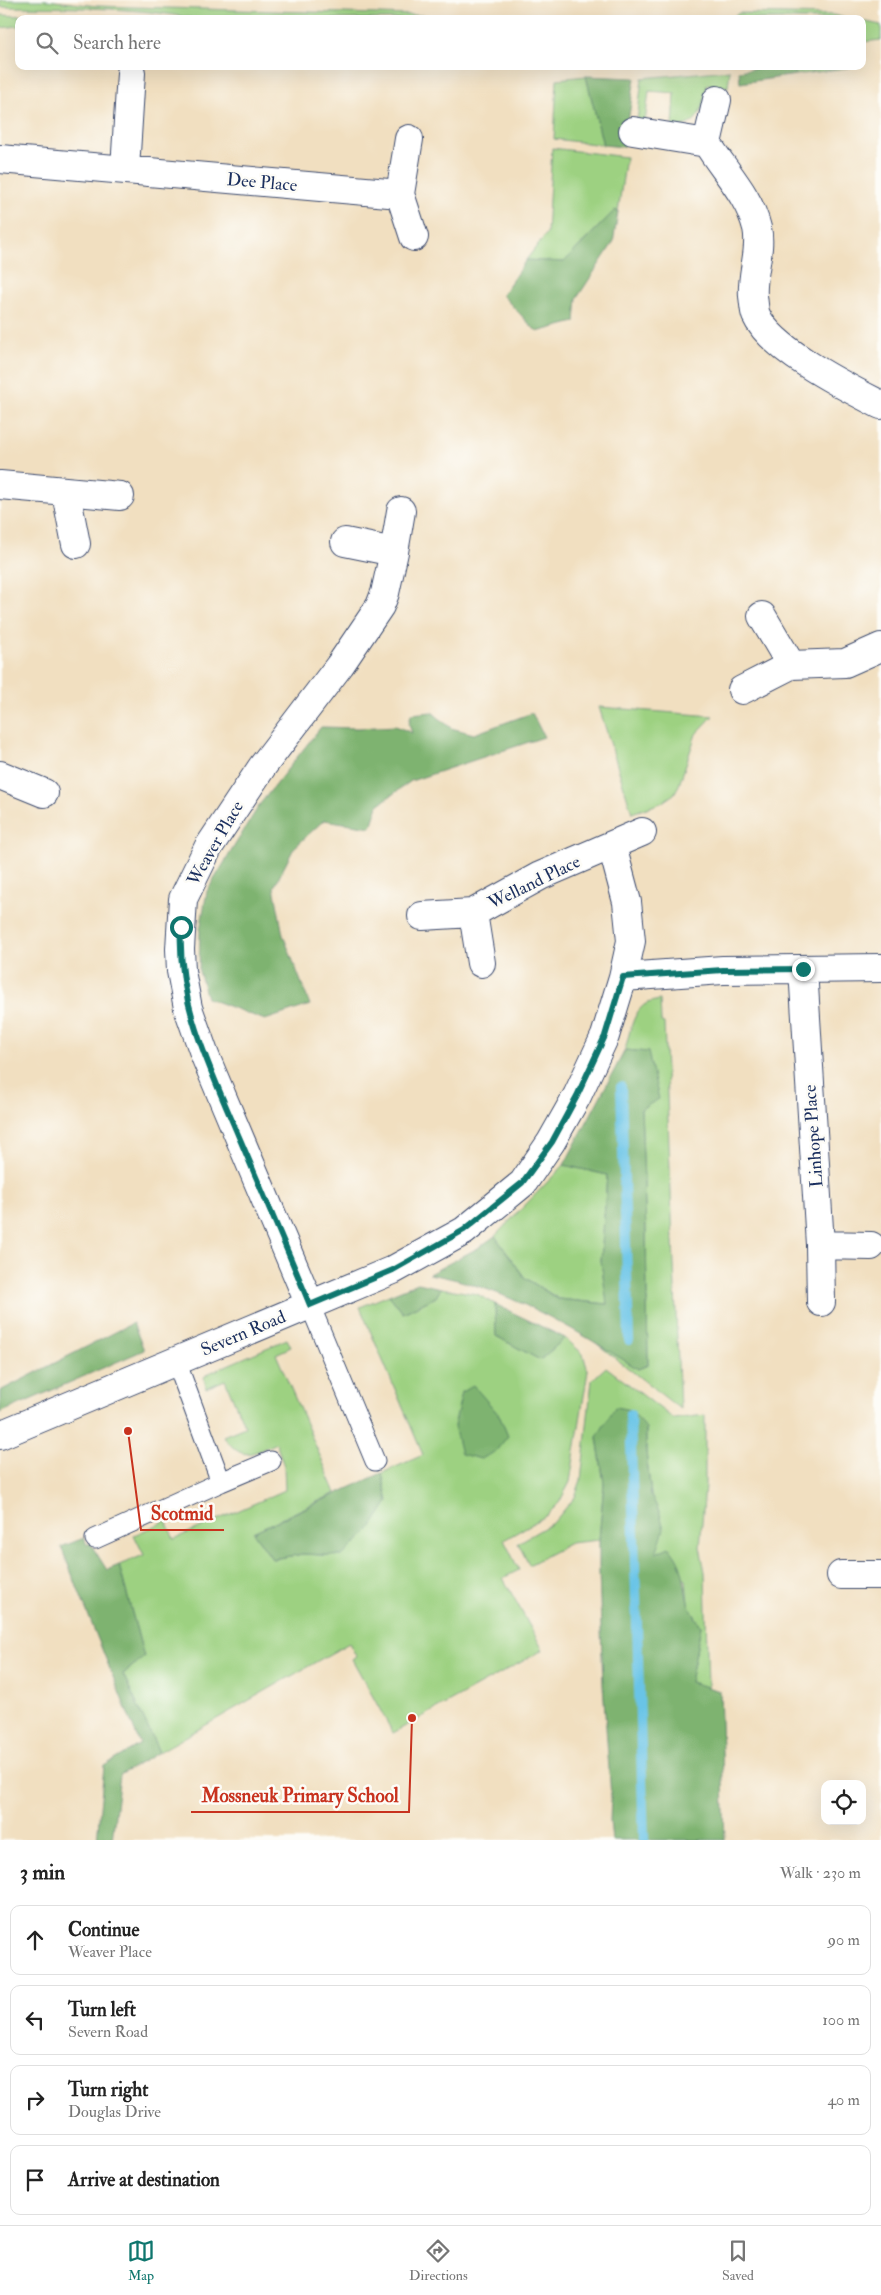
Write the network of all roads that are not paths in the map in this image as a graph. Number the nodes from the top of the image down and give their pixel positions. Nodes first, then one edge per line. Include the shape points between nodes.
1 (131, 73) dead end
2 (717, 100) dead end
3 (633, 131) dead end
4 (409, 139) dead end
5 (707, 143) junction
6 (0, 159) edge
7 (125, 170) junction
8 (400, 194) junction
9 (414, 237) dead end
10 (881, 406) edge
11 (0, 486) edge
12 (66, 493) junction
13 (120, 496) dead end
14 (401, 511) dead end
15 (346, 542) dead end
16 (76, 544) dead end
17 (394, 552) junction
18 (762, 616) dead end
19 (881, 647) edge
20 (791, 665) junction
21 (742, 690) dead end
22 (0, 775) edge
23 (44, 793) dead end
24 (642, 832) dead end
25 (612, 846) junction
26 (473, 913) junction
27 (422, 916) dead end
28 (480, 963) dead end
29 (881, 968) edge
30 (803, 969) junction
31 (623, 977) junction
32 (820, 1245) junction
33 (871, 1246) dead end
34 (821, 1302) dead end
35 (310, 1305) junction
36 (176, 1361) junction
37 (0, 1435) edge
38 (271, 1461) dead end
39 (375, 1461) dead end
40 (220, 1482) junction
41 (94, 1539) dead end
42 (841, 1575) dead end
43 (881, 1575) edge

1 - 7 street
2 - 5 street
3 - 5 street
4 - 8 street
5 - 10 street via 746,198 757,229 753,294 756,315 774,339 792,354
6 - 7 street, Dee Place
7 - 8 street, Dee Place
8 - 9 street
11 - 12 street
12 - 13 street
12 - 16 street
14 - 17 street, Weaver Place
15 - 17 street
17 - 35 street, Weaver Place via 385,593 363,634 262,767 208,848 183,899 181,971 188,1008 205,1056
18 - 20 street
19 - 20 street via 844,663
20 - 21 street
22 - 23 street
24 - 25 street, Welland Place
25 - 26 street, Welland Place via 540,876
25 - 31 street, Severn Road via 627,902 631,941
26 - 27 street, Welland Place
26 - 28 street
29 - 30 street
30 - 31 street via 723,970
30 - 32 street, Linhope Place
31 - 35 street, Severn Road via 605,1036 577,1096 552,1142 522,1183 464,1230 393,1270
32 - 33 street
32 - 34 street, Linhope Place
35 - 36 street, Severn Road
35 - 39 lane
36 - 37 street, Severn Road
36 - 40 lane
38 - 40 lane
40 - 41 lane
42 - 43 street

